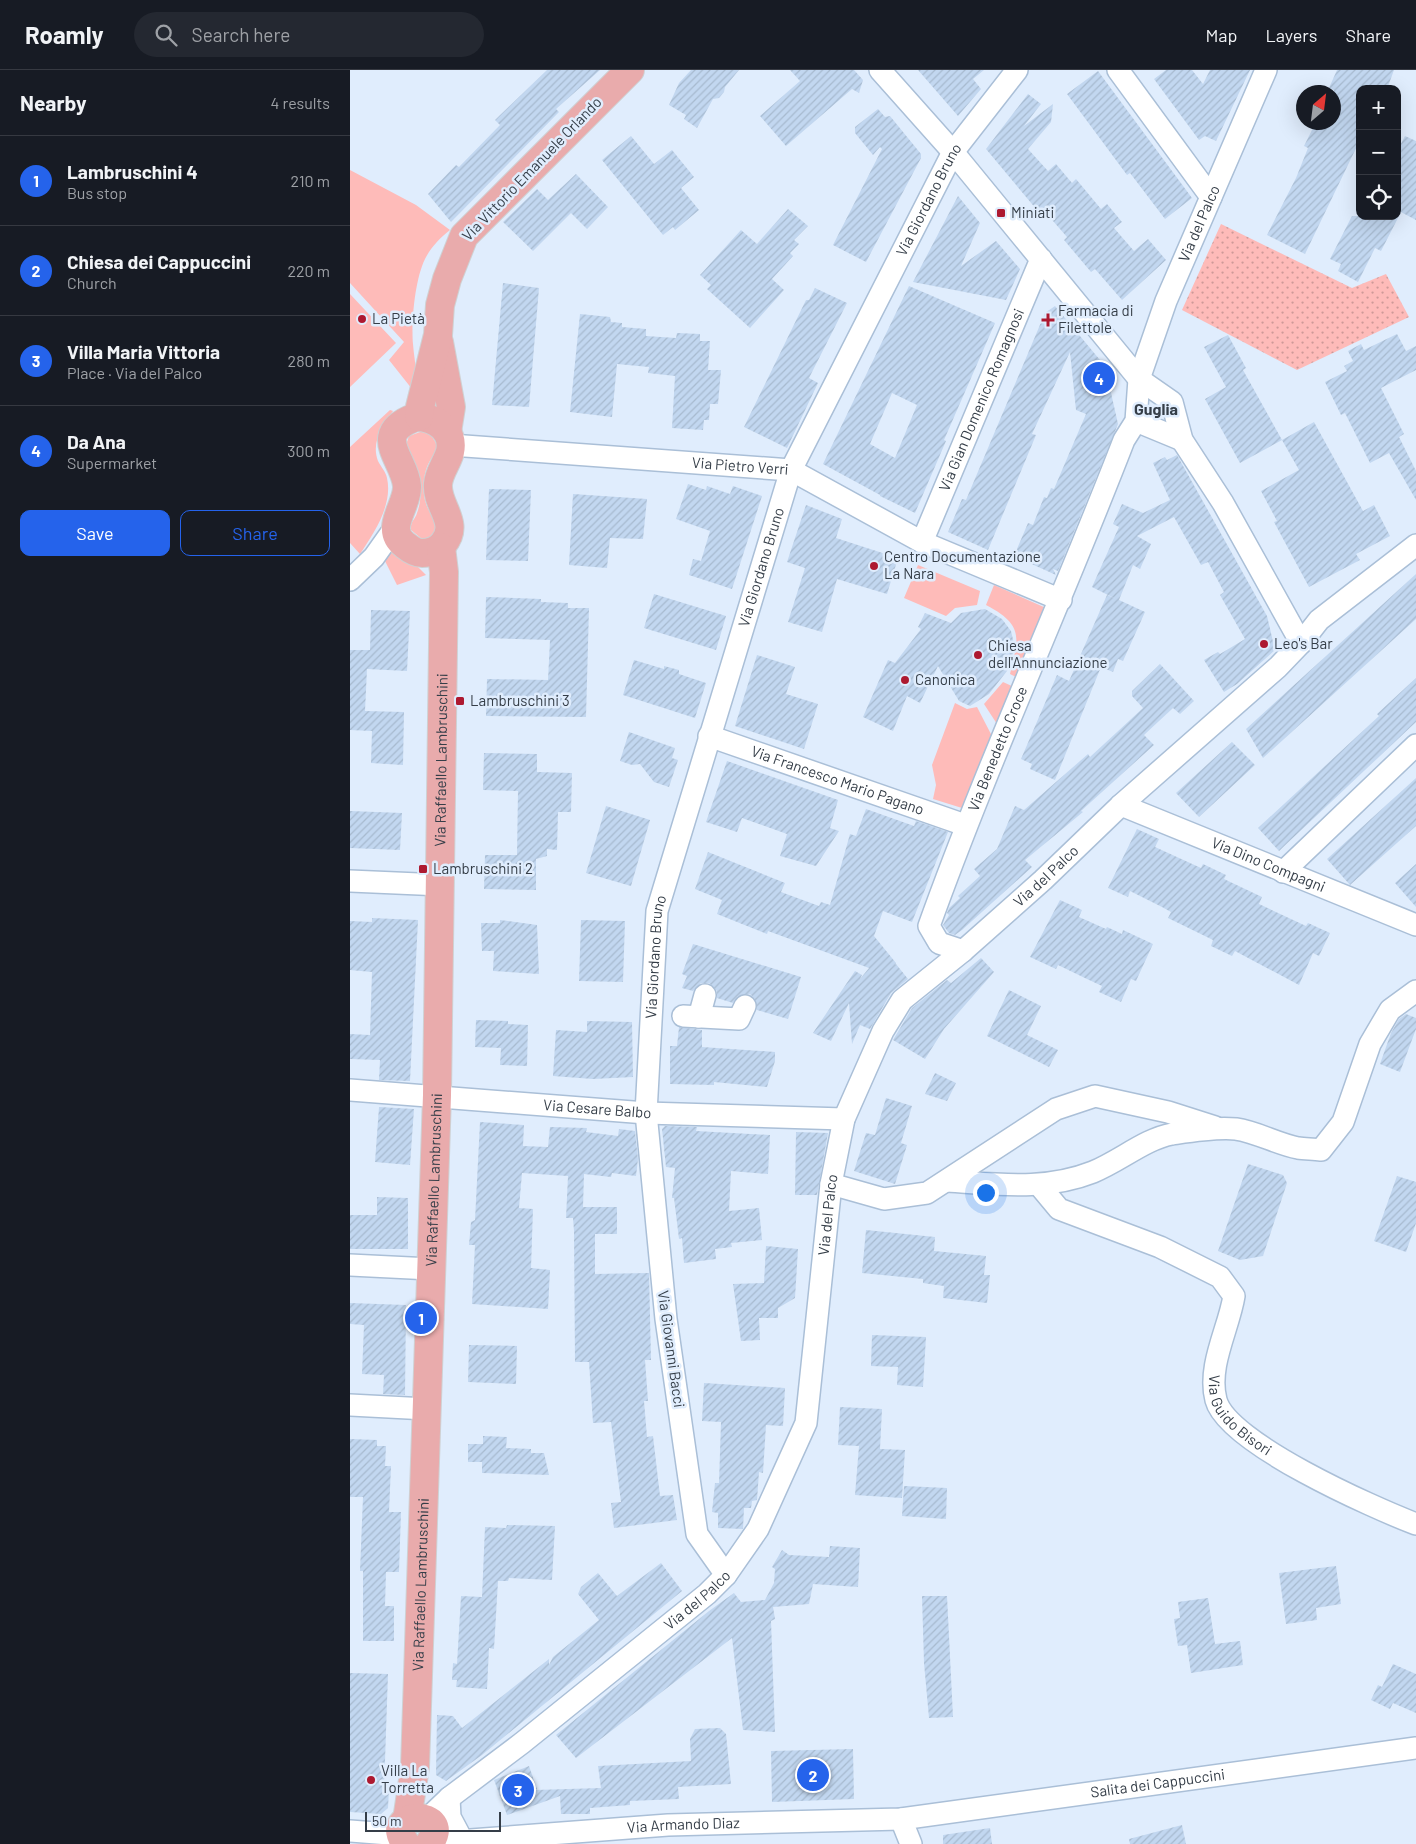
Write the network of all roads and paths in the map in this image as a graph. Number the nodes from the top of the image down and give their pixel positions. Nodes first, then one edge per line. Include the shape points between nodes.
1 (880, 70) edge
2 (1017, 70) edge
3 (1118, 70) edge
4 (1266, 70) edge
5 (622, 73) edge
6 (953, 152) junction
7 (1211, 197) junction
8 (1041, 259) junction
9 (438, 335) junction
10 (1139, 379) junction
11 (419, 417) junction
12 (1136, 421) junction
13 (449, 438) junction
14 (1182, 440) junction
15 (791, 470) junction
16 (396, 526) junction
17 (922, 542) junction
18 (1416, 545) edge
19 (431, 550) junction
20 (350, 580) edge
21 (1061, 600) junction
22 (1301, 643) junction
23 (709, 736) junction
24 (1416, 745) edge
25 (1121, 805) junction
26 (965, 825) junction
27 (1283, 872) junction
28 (350, 881) edge
29 (442, 885) junction
30 (1416, 925) edge
31 (963, 951) junction
32 (1416, 991) edge
33 (706, 995) dead end
34 (745, 1006) dead end
35 (350, 1090) edge
36 (438, 1095) junction
37 (646, 1112) junction
38 (844, 1120) junction
39 (1222, 1129) junction
40 (947, 1181) junction
41 (831, 1184) junction
42 (1039, 1186) junction
43 (350, 1265) edge
44 (432, 1268) junction
45 (350, 1405) edge
46 (427, 1409) junction
47 (1416, 1524) edge
48 (726, 1575) junction
49 (1416, 1748) edge
50 (449, 1798) junction
51 (901, 1819) junction
52 (350, 1831) edge
53 (429, 1833) edge
54 (668, 1835) edge
55 (635, 1836) edge
56 (911, 1844) edge

1 - 6 street
2 - 6 street, Via Giordano Bruno
3 - 7 street
4 - 7 street, Via del Palco
5 - 9 main road, Via Vittorio Emanuele Orlando via 464,236 440,305
6 - 8 street
6 - 15 street, Via Giordano Bruno
7 - 10 street, Via del Palco via 1166,302
8 - 10 street
8 - 17 street, Via Gian Domenico Romagnosi
9 - 11 main road
9 - 13 main road via 451,407
10 - 12 street, Via del Palco
10 - 14 street via 1172,402
11 - 13 main road via 431,418
11 - 16 main road via 407,420 394,435 392,451 406,484
12 - 14 street
12 - 21 street, Via Benedetto Croce via 1124,440
13 - 15 street, Via Pietro Verri
13 - 19 main road via 450,453 438,484 440,500 450,524 449,535
14 - 22 street via 1223,504
15 - 17 street, Via Pietro Verri
15 - 23 street, Via Giordano Bruno
16 - 19 main road via 402,544 413,551
16 - 20 street via 374,557
17 - 21 street, Via Pietro Verri
18 - 22 street, Via del Palco via 1319,620
19 - 29 main road, Via Raffaello Lambruschini via 443,592
21 - 26 street, Via Benedetto Croce
22 - 25 street, Via del Palco
23 - 26 street, Via Francesco Mario Pagano
23 - 37 street, Via Giordano Bruno via 657,911
24 - 27 street
25 - 27 street, Via Dino Compagni
25 - 31 street, Via del Palco
26 - 31 street, Via Benedetto Croce via 929,926 939,943
27 - 30 street, Via Dino Compagni
28 - 29 street
29 - 36 main road, Via Raffaello Lambruschini
31 - 38 street, Via del Palco via 902,1000 883,1031
32 - 39 street via 1390,1010 1370,1044 1343,1122 1321,1150 1299,1148 1238,1129
33 - 34 street via 691,1017 739,1019
35 - 36 street, Via Cesare Balbo
36 - 37 street, Via Cesare Balbo
36 - 44 main road, Via Raffaello Lambruschini
37 - 38 street, Via Cesare Balbo
37 - 48 street, Via Giovanni Bacci via 666,1319 697,1534
38 - 41 street, Via del Palco
39 - 40 street via 1168,1112 1095,1096 1056,1110
39 - 42 street via 1171,1134 1150,1140 1127,1156 1093,1172
40 - 41 street via 927,1193 884,1200
40 - 42 street
41 - 48 street, Via del Palco via 806,1423 758,1529
42 - 47 street, Via Guido Bisori via 1059,1209 1160,1247 1220,1277 1234,1296 1232,1312 1221,1341 1215,1382 1216,1401 1230,1421 1300,1470 1341,1493
43 - 44 street
44 - 46 main road, Via Raffaello Lambruschini
45 - 46 street
46 - 53 main road, Via Raffaello Lambruschini via 415,1767
48 - 50 street, Via del Palco via 707,1594
49 - 51 street, Salita dei Cappuccini
50 - 53 street, Via del Palco
50 - 53 street via 450,1817
51 - 54 street, Via Armando Diaz
51 - 56 street
52 - 53 street, Via Armando Diaz
53 - 55 street, Via Armando Diaz
54 - 55 street, Via Armando Diaz

